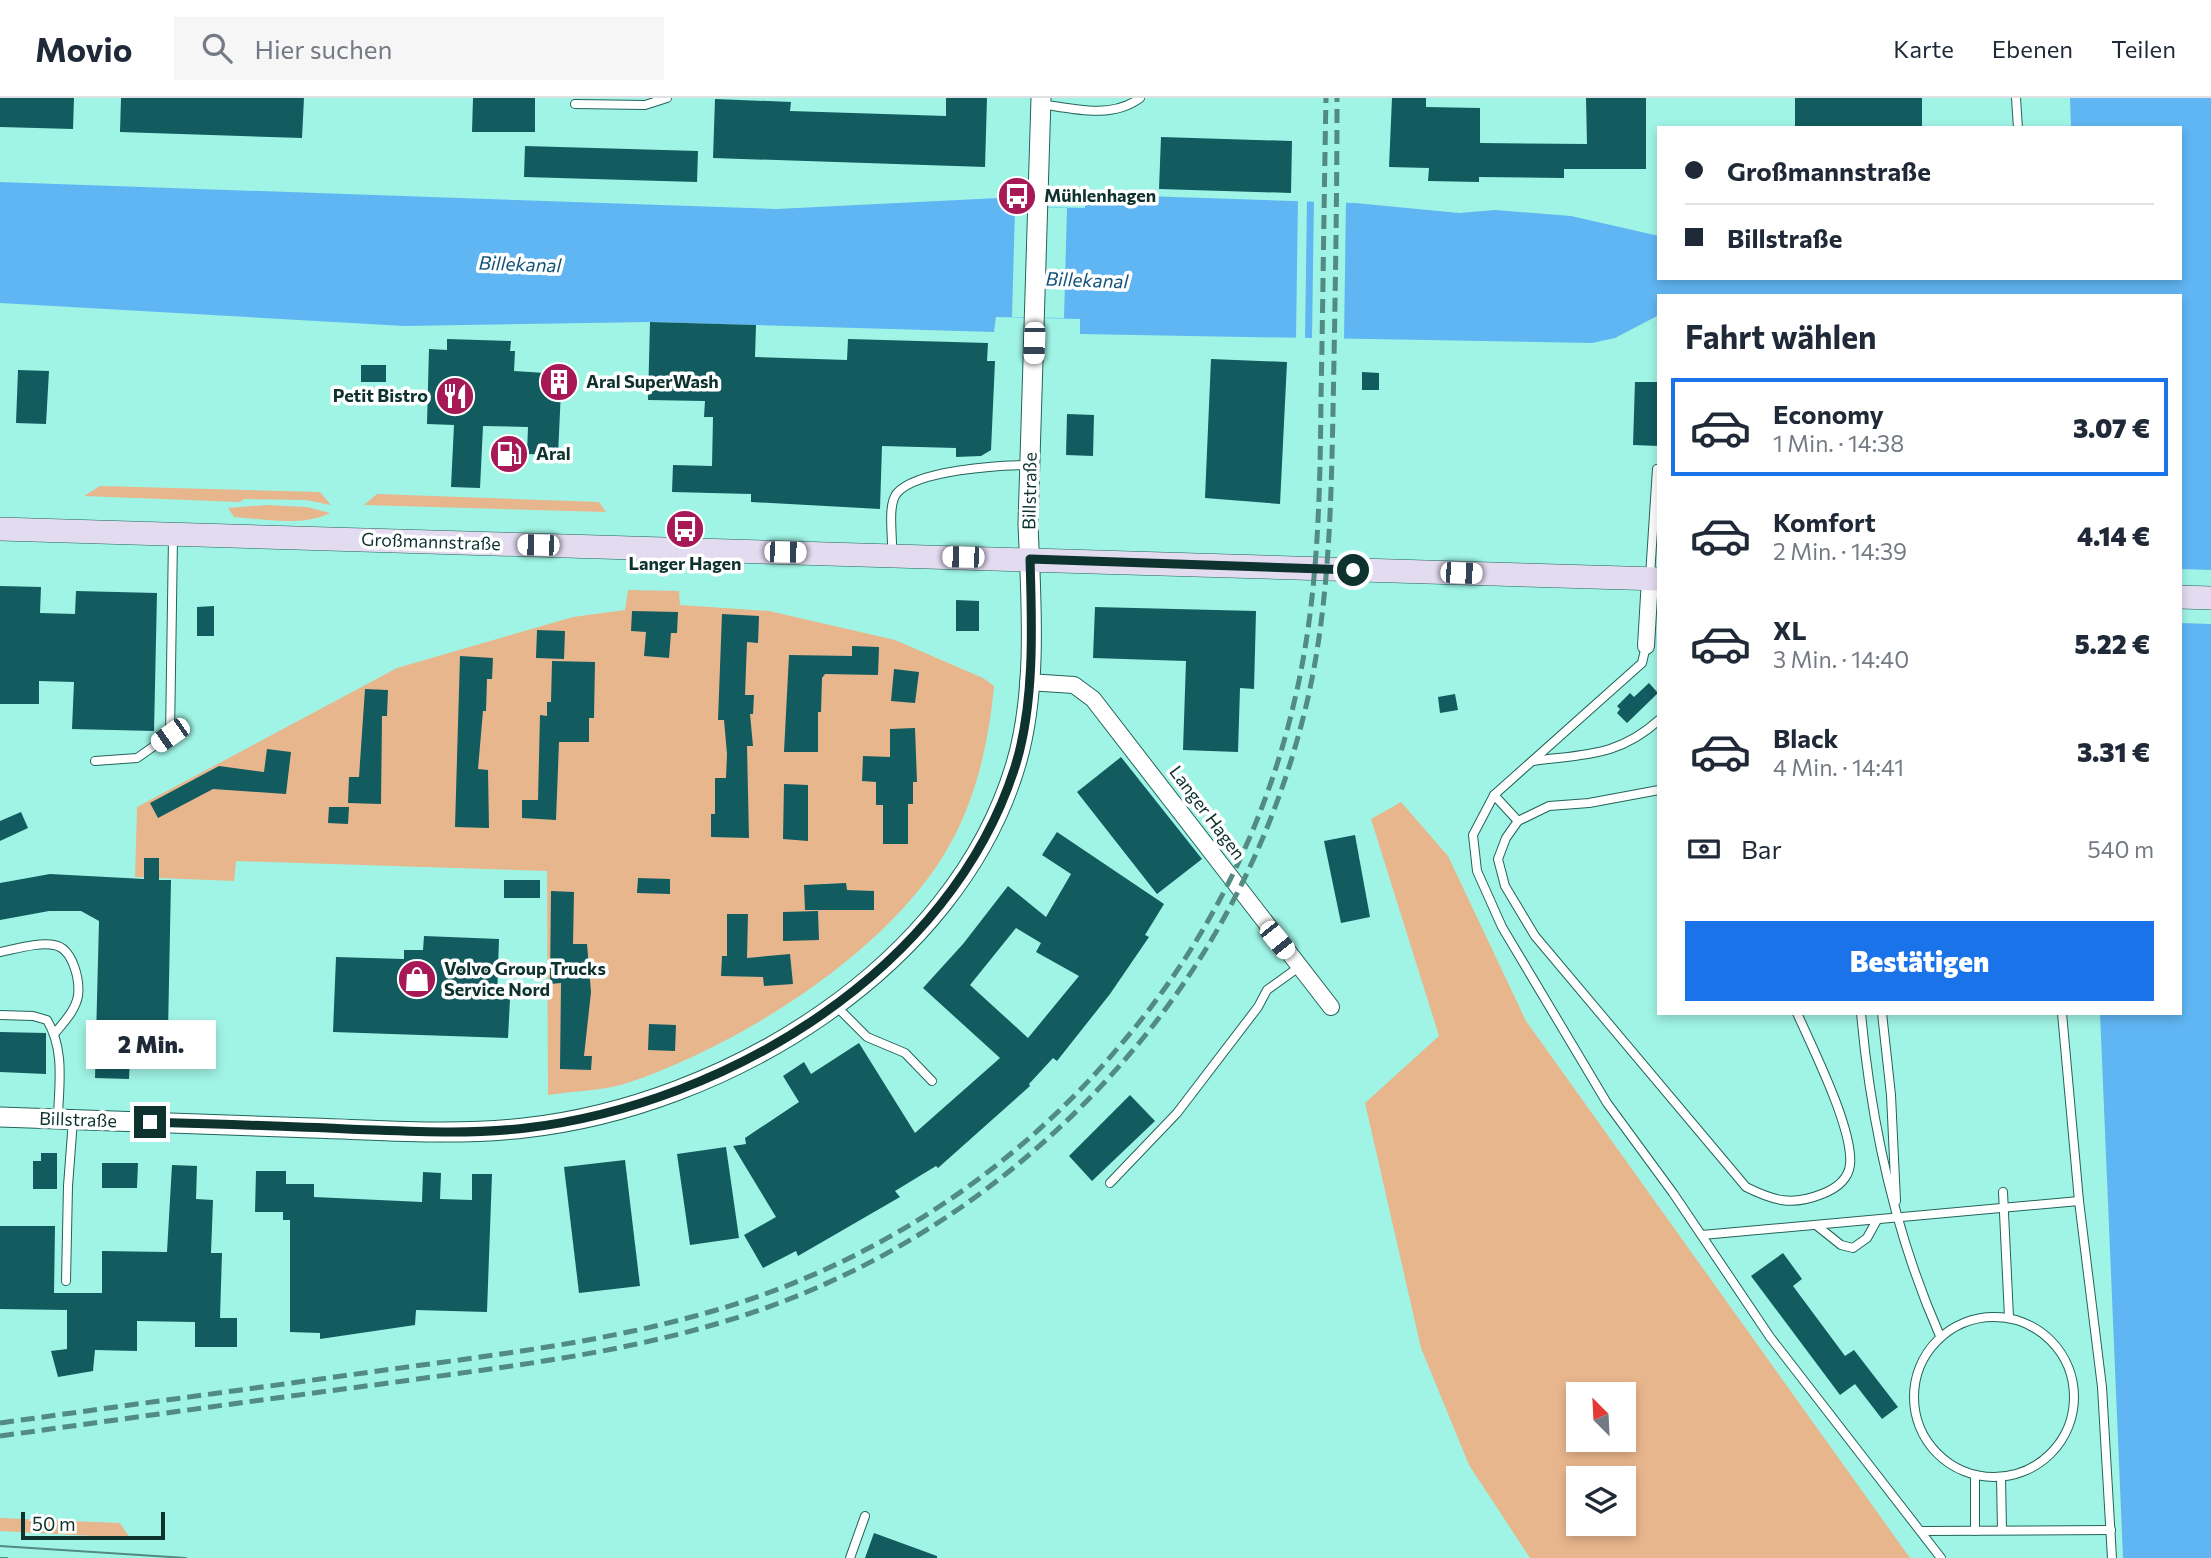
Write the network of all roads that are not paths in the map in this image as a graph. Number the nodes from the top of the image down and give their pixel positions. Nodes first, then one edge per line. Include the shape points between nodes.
1 (667, 98) edge
2 (1140, 98) edge
3 (2016, 98) edge
4 (1041, 101) edge
5 (575, 104) dead end
6 (2018, 126) edge
7 (1030, 465) junction
8 (1657, 469) edge
9 (0, 528) edge
10 (173, 534) junction
11 (892, 555) junction
12 (1030, 559) junction
13 (1655, 579) edge
14 (2182, 597) edge
15 (2211, 598) edge
16 (1646, 646) joint
17 (1028, 682) junction
18 (1657, 722) edge
19 (95, 761) dead end
20 (1532, 761) junction
21 (1657, 790) edge
22 (1494, 795) junction
23 (1518, 821) junction
24 (0, 952) edge
25 (1298, 967) junction
26 (834, 1004) junction
27 (1331, 1007) dead end
28 (0, 1015) edge
29 (1798, 1015) edge
30 (1861, 1015) edge
31 (1882, 1015) edge
32 (2062, 1015) edge
33 (55, 1033) junction
34 (932, 1081) dead end
35 (0, 1117) edge
36 (66, 1119) junction
37 (1110, 1183) dead end
38 (2003, 1192) dead end
39 (2079, 1201) junction
40 (2004, 1208) junction
41 (1896, 1218) junction
42 (1878, 1220) junction
43 (1816, 1226) junction
44 (1702, 1235) junction
45 (66, 1281) dead end
46 (2009, 1318) junction
47 (1940, 1336) junction
48 (1975, 1475) junction
49 (2001, 1477) junction
50 (864, 1516) dead end
51 (2111, 1530) junction
52 (1922, 1531) junction
53 (1975, 1531) junction
54 (2002, 1531) junction
55 (850, 1558) edge
56 (1941, 1558) edge
57 (2112, 1558) edge

1 - 5 lane via 645,106
2 - 4 lane via 1122,109 1089,111
3 - 6 lane
4 - 7 street, Billstraße
7 - 11 lane via 948,473 897,493
7 - 12 street, Billstraße
8 - 13 lane
9 - 10 main road, Großmannstraße
10 - 11 main road, Großmannstraße
10 - 19 lane via 170,735 137,758
11 - 12 main road, Großmannstraße
12 - 13 main road, Großmannstraße
12 - 17 street, Billstraße
13 - 16 street
14 - 15 main road
16 - 20 lane via 1642,663
17 - 25 street, Langer Hagen via 1074,685 1093,699
17 - 26 street, Billstraße via 1016,765 982,842 921,927
18 - 20 lane via 1640,738 1596,755
20 - 22 lane
21 - 23 lane via 1549,806
22 - 23 lane
22 - 44 lane via 1473,835 1485,894 1607,1102
23 - 29 lane via 1498,859 1505,886 1535,936 1746,1187 1769,1198 1802,1202 1837,1189 1850,1166 1848,1138
24 - 33 lane via 52,944 62,947 69,957 78,996
25 - 27 street, Langer Hagen
25 - 37 lane via 1267,990 1177,1113
26 - 34 lane via 867,1037 905,1053
26 - 36 street, Billstraße via 751,1058 678,1092 615,1111 538,1126 440,1132
28 - 33 lane via 47,1020
30 - 41 lane
31 - 41 lane via 1895,1148
32 - 39 lane
33 - 36 lane
35 - 36 street, Billstraße
36 - 45 lane
38 - 40 lane
39 - 40 lane
39 - 51 lane via 2102,1387
40 - 41 lane
40 - 46 lane
41 - 42 lane
41 - 47 lane
42 - 43 lane
42 - 43 lane via 1867,1238 1853,1248 1841,1245
43 - 44 lane
44 - 52 lane via 1818,1404
46 - 47 lane via 1972,1319
46 - 49 lane via 2031,1325 2064,1356 2075,1401 2070,1423 2052,1452 2024,1472
47 - 48 lane via 1924,1356 1915,1379 1913,1404 1919,1429 1933,1450 1952,1466
48 - 49 lane
48 - 53 lane
49 - 54 lane
50 - 55 lane
51 - 54 lane
51 - 57 lane
52 - 53 lane
52 - 56 lane
53 - 54 lane

